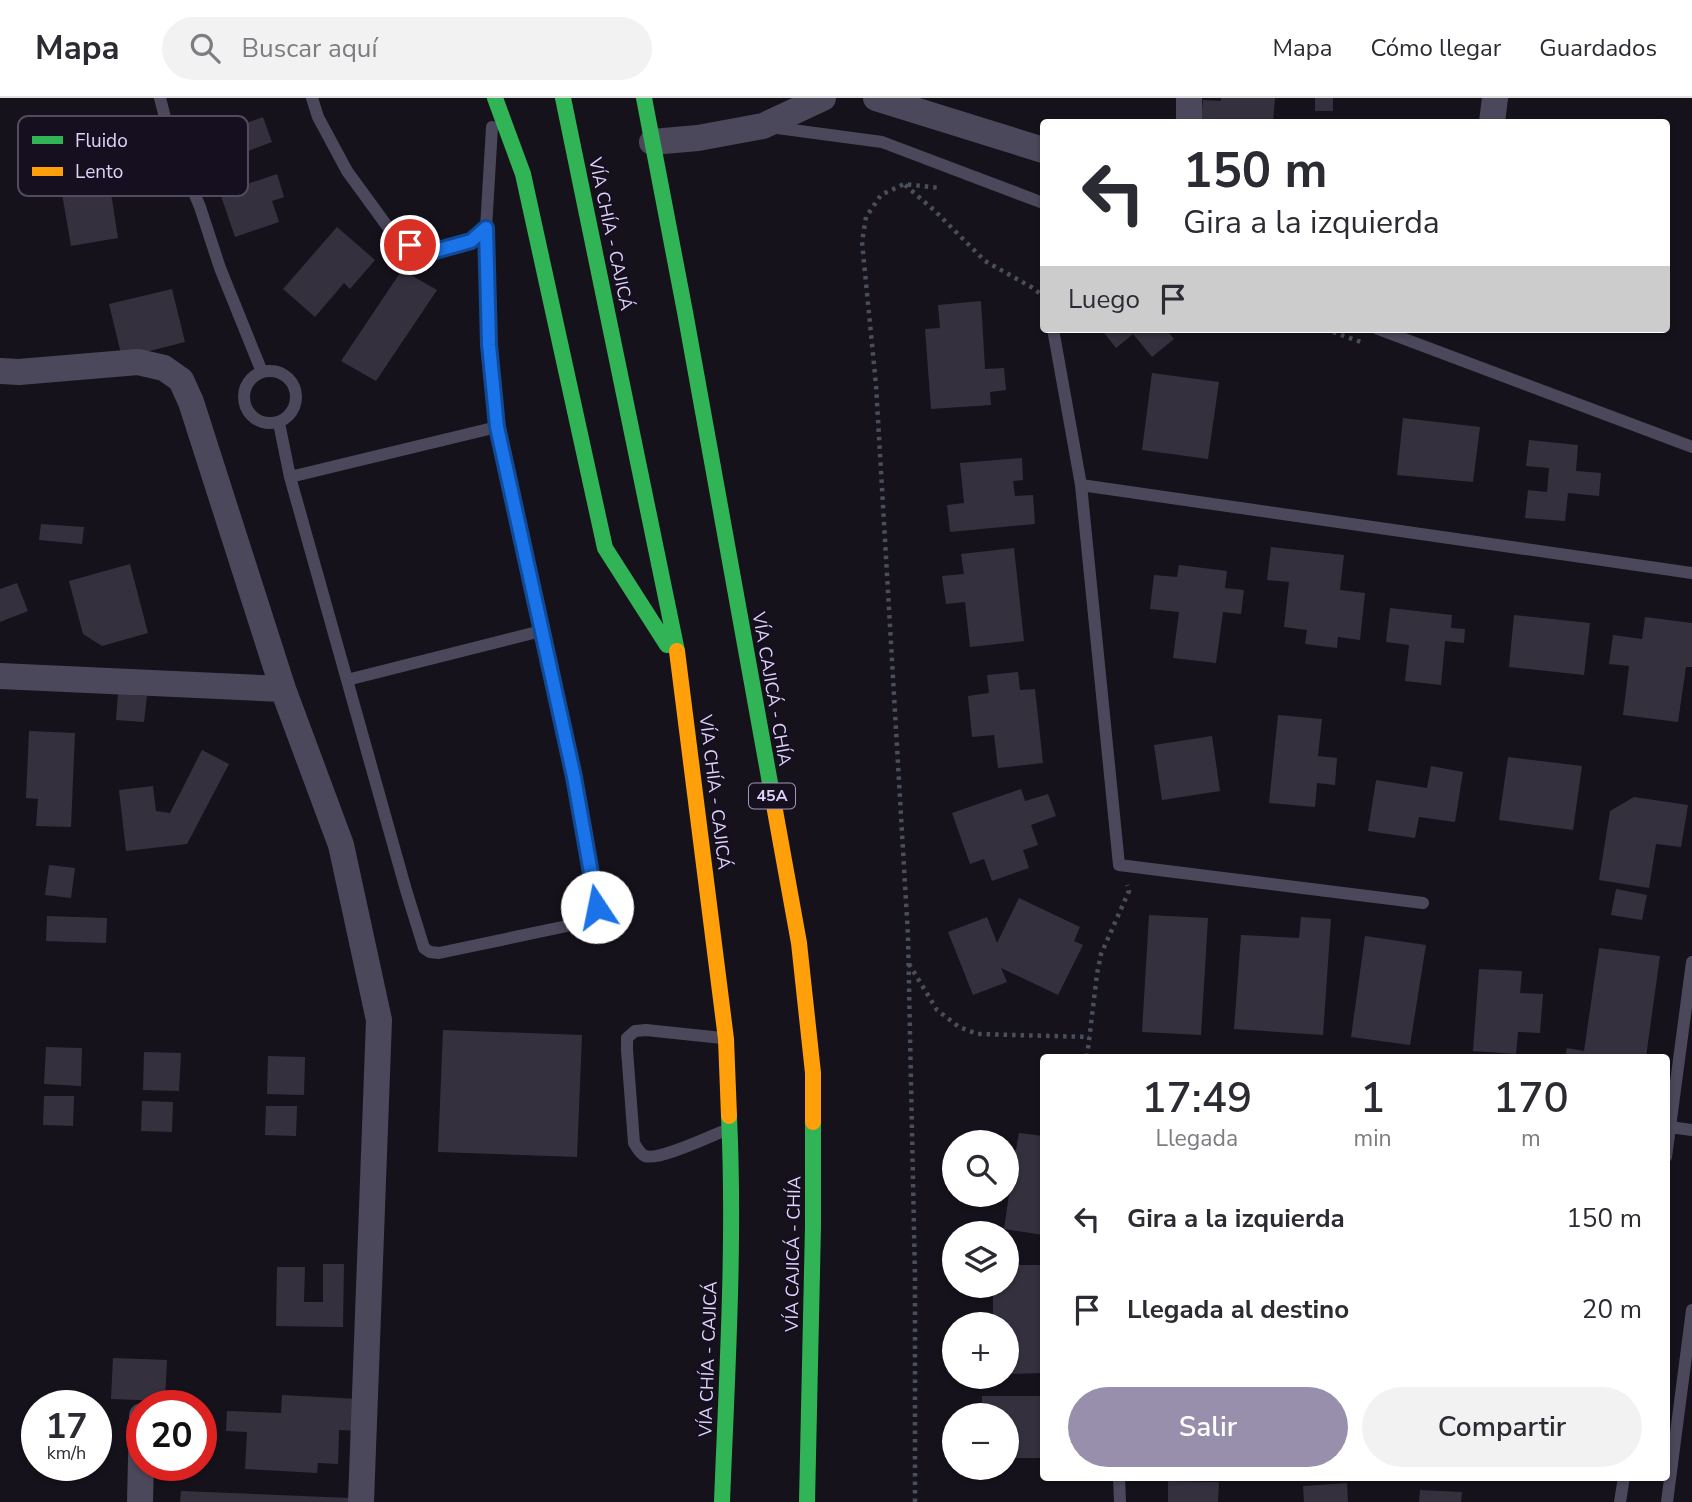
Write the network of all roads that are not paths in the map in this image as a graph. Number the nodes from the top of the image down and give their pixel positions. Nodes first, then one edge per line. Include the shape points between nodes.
1 (160, 98) edge
2 (312, 98) edge
3 (494, 98) edge
4 (563, 98) edge
5 (644, 98) edge
6 (823, 98) edge
7 (876, 98) edge
8 (1189, 98) edge
9 (1495, 98) edge
10 (165, 116) edge
11 (1189, 119) edge
12 (1492, 119) edge
13 (763, 126) junction
14 (652, 142) junction
15 (1040, 149) edge
16 (195, 196) edge
17 (1040, 202) edge
18 (486, 228) junction
19 (1055, 333) edge
20 (1389, 333) edge
21 (0, 371) edge
22 (262, 372) junction
23 (279, 423) junction
24 (497, 427) junction
25 (1692, 447) edge
26 (290, 477) junction
27 (1081, 485) junction
28 (1692, 573) edge
29 (541, 631) junction
30 (680, 665) junction
31 (0, 677) edge
32 (347, 680) junction
33 (283, 689) junction
34 (1423, 903) dead end
35 (1692, 961) edge
36 (726, 1039) junction
37 (1670, 1127) joint
38 (730, 1129) junction
39 (1692, 1130) edge
40 (1692, 1310) edge
41 (1670, 1479) edge
42 (140, 1481) edge
43 (1119, 1481) edge
44 (1623, 1481) edge
45 (1670, 1481) edge
46 (140, 1502) edge
47 (361, 1502) edge
48 (722, 1502) edge
49 (807, 1502) edge
50 (1120, 1502) edge
51 (1620, 1502) edge
52 (1667, 1502) edge

1 - 10 lane
2 - 18 lane via 347,171 390,230 410,245 435,251 471,241
3 - 18 lane
3 - 30 highway via 523,174 605,548
4 - 30 highway, VÍA CHÍA - CAJICÁ
5 - 14 highway, VÍA CAJICÁ - CHÍA / 45A
6 - 13 street
7 - 15 street
8 - 11 street
9 - 12 street
13 - 14 street
13 - 17 lane via 882,142
14 - 49 highway, VÍA CAJICÁ - CHÍA / 45A via 799,943 813,1073
16 - 22 lane
18 - 24 lane
19 - 27 lane
20 - 25 lane
21 - 33 street via 138,362 164,368 181,380
22 - 23 lane via 278,372 292,381 297,397 292,413
22 - 23 lane via 244,391 245,405 252,417 265,424
23 - 26 lane
24 - 26 lane
24 - 29 lane
26 - 32 lane
27 - 28 lane
27 - 34 lane via 1119,865
29 - 32 lane
29 - 32 lane via 597,907 586,922 439,953 424,948
30 - 36 highway, VÍA CHÍA - CAJICÁ
31 - 33 street
33 - 47 street via 341,845 379,1020
35 - 37 lane
36 - 38 highway, VÍA CHÍA - CAJICÁ
36 - 38 lane via 635,1031 627,1038 627,1050 634,1143 644,1156 658,1156
37 - 39 lane
38 - 48 highway, VÍA CHÍA - CAJICÁ
40 - 41 lane
42 - 46 street
43 - 50 lane
44 - 51 lane
45 - 52 lane

